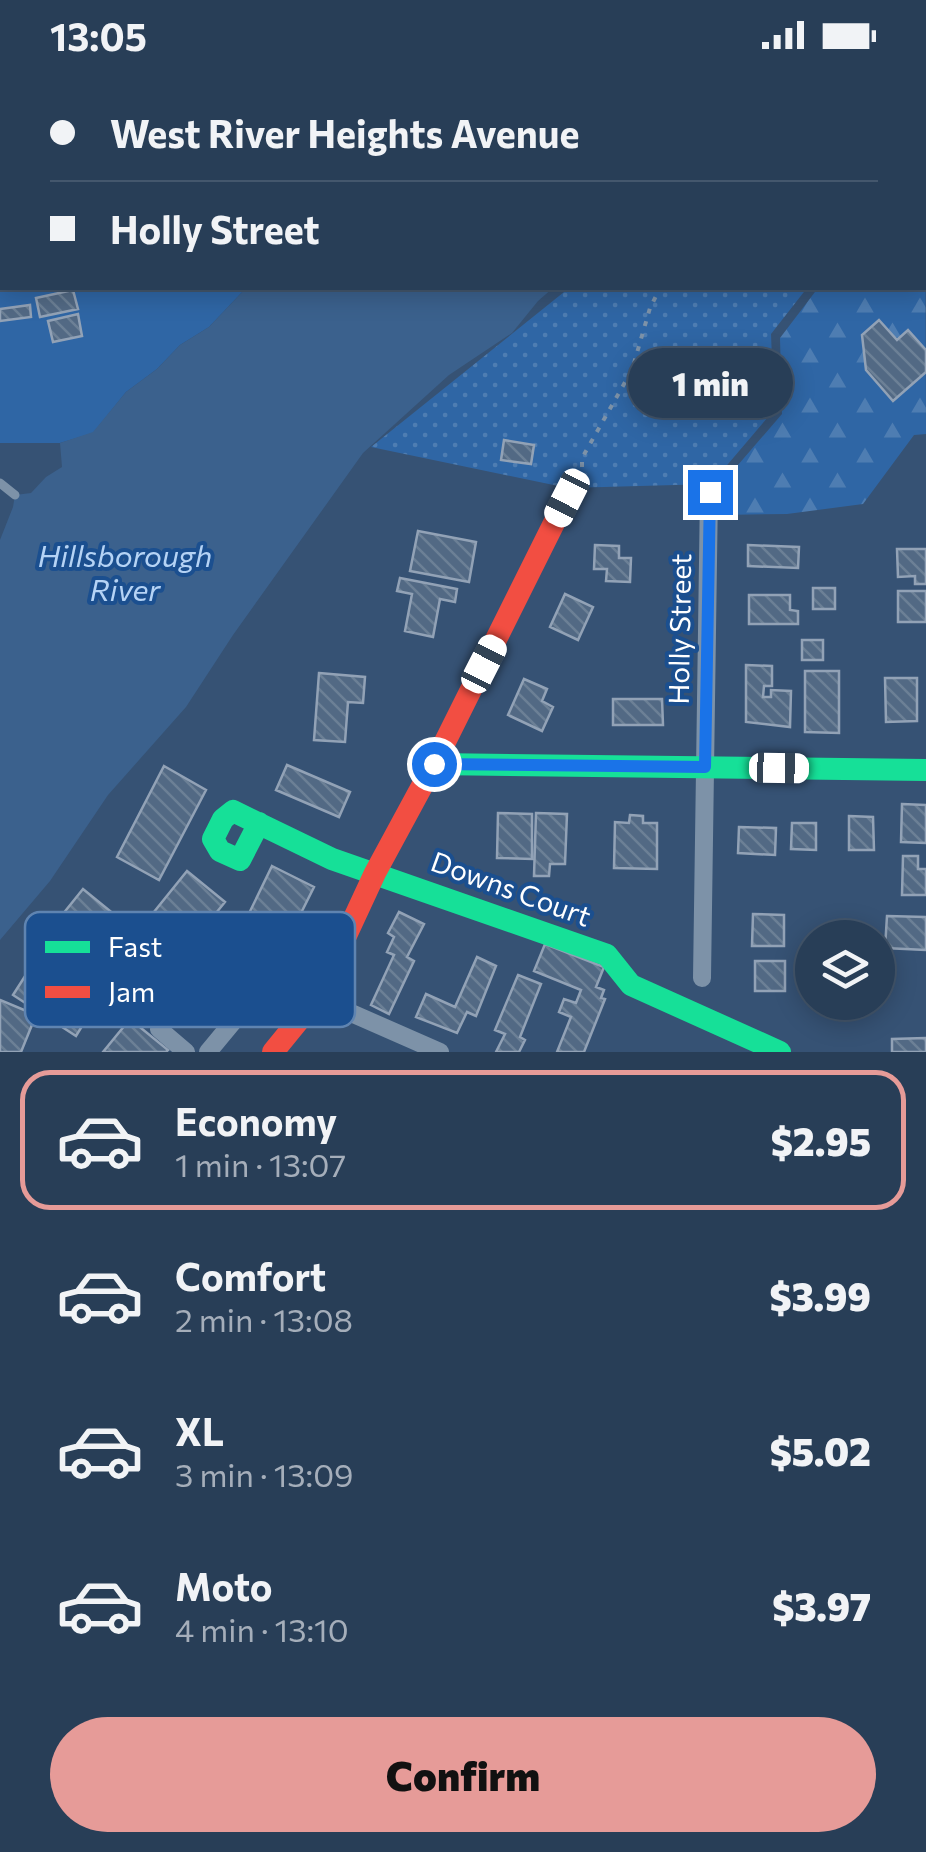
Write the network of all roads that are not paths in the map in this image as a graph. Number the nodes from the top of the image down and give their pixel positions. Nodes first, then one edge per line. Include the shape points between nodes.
1 (0, 483) edge
2 (710, 492) dead end
3 (15, 494) dead end
4 (567, 498) road end
5 (434, 764) junction
6 (705, 767) junction
7 (926, 770) edge
8 (259, 823) dead end
9 (375, 873) junction
10 (355, 916) edge
11 (702, 978) dead end
12 (355, 1014) edge
13 (160, 1027) edge
14 (229, 1027) edge
15 (293, 1027) edge
16 (186, 1052) edge
17 (208, 1052) edge
18 (273, 1052) edge
19 (440, 1052) edge
20 (780, 1052) edge

1 - 3 lane
2 - 6 street, Holly Street
4 - 5 street
5 - 6 street
5 - 9 street
6 - 7 street
6 - 11 street, Holly Street
8 - 9 street, Downs Court
9 - 10 street
9 - 20 street, Downs Court via 608,955 631,985
12 - 19 street
13 - 16 street
14 - 17 street
15 - 18 street

